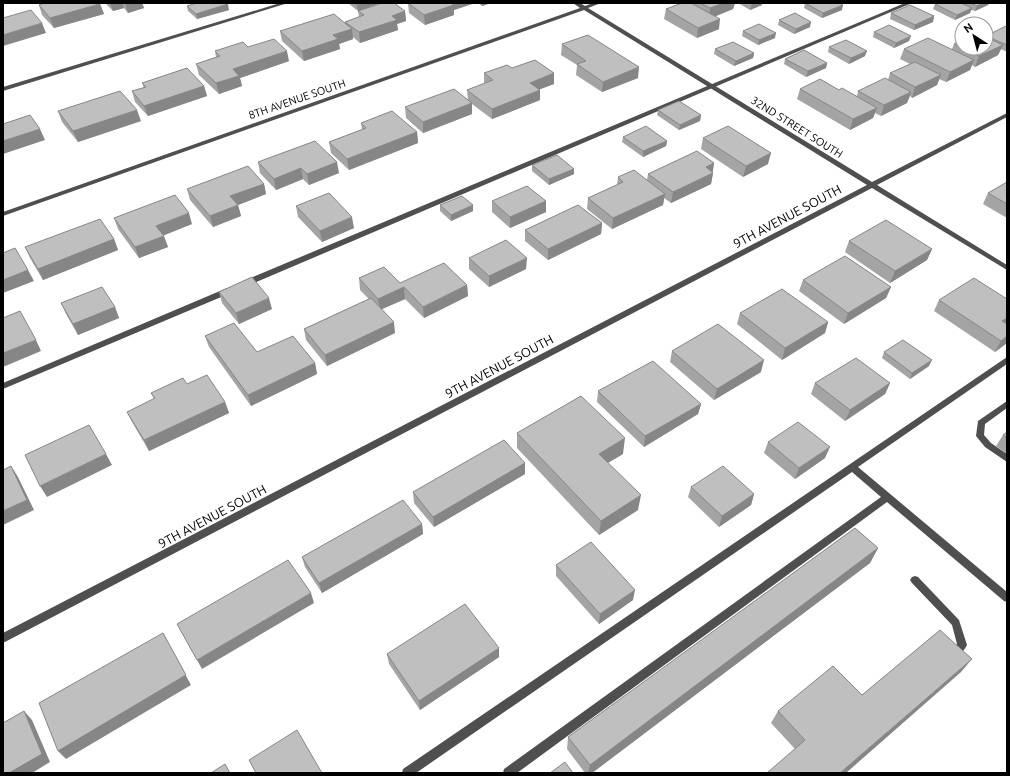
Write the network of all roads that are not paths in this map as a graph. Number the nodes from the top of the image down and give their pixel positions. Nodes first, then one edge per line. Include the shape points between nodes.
1 (285, 3) edge
2 (576, 3) edge
3 (598, 3) edge
4 (908, 3) edge
5 (584, 8) junction
6 (711, 86) junction
7 (3, 89) edge
8 (1007, 115) edge
9 (872, 185) junction
10 (3, 214) edge
11 (1007, 268) edge
12 (1007, 360) edge
13 (3, 386) edge
14 (1007, 404) edge
15 (1007, 459) edge
16 (852, 467) junction
17 (888, 497) junction
18 (914, 580) dead end
19 (1007, 598) edge
20 (3, 638) edge
21 (948, 660) edge
22 (407, 773) edge
23 (508, 773) edge

1 - 7 street
2 - 5 street, 32ND STREET SOUTH
3 - 5 street, 8TH AVENUE SOUTH
4 - 6 street
5 - 6 street, 32ND STREET SOUTH
5 - 10 street, 8TH AVENUE SOUTH
6 - 9 street, 32ND STREET SOUTH
6 - 13 street
8 - 9 street, 9TH AVENUE SOUTH
9 - 11 street, 32ND STREET SOUTH
9 - 20 street, 9TH AVENUE SOUTH
12 - 16 street
14 - 15 street via 980,423 980,436
16 - 17 street
16 - 22 street
17 - 19 street
17 - 23 street
18 - 21 street via 956,623 962,645

